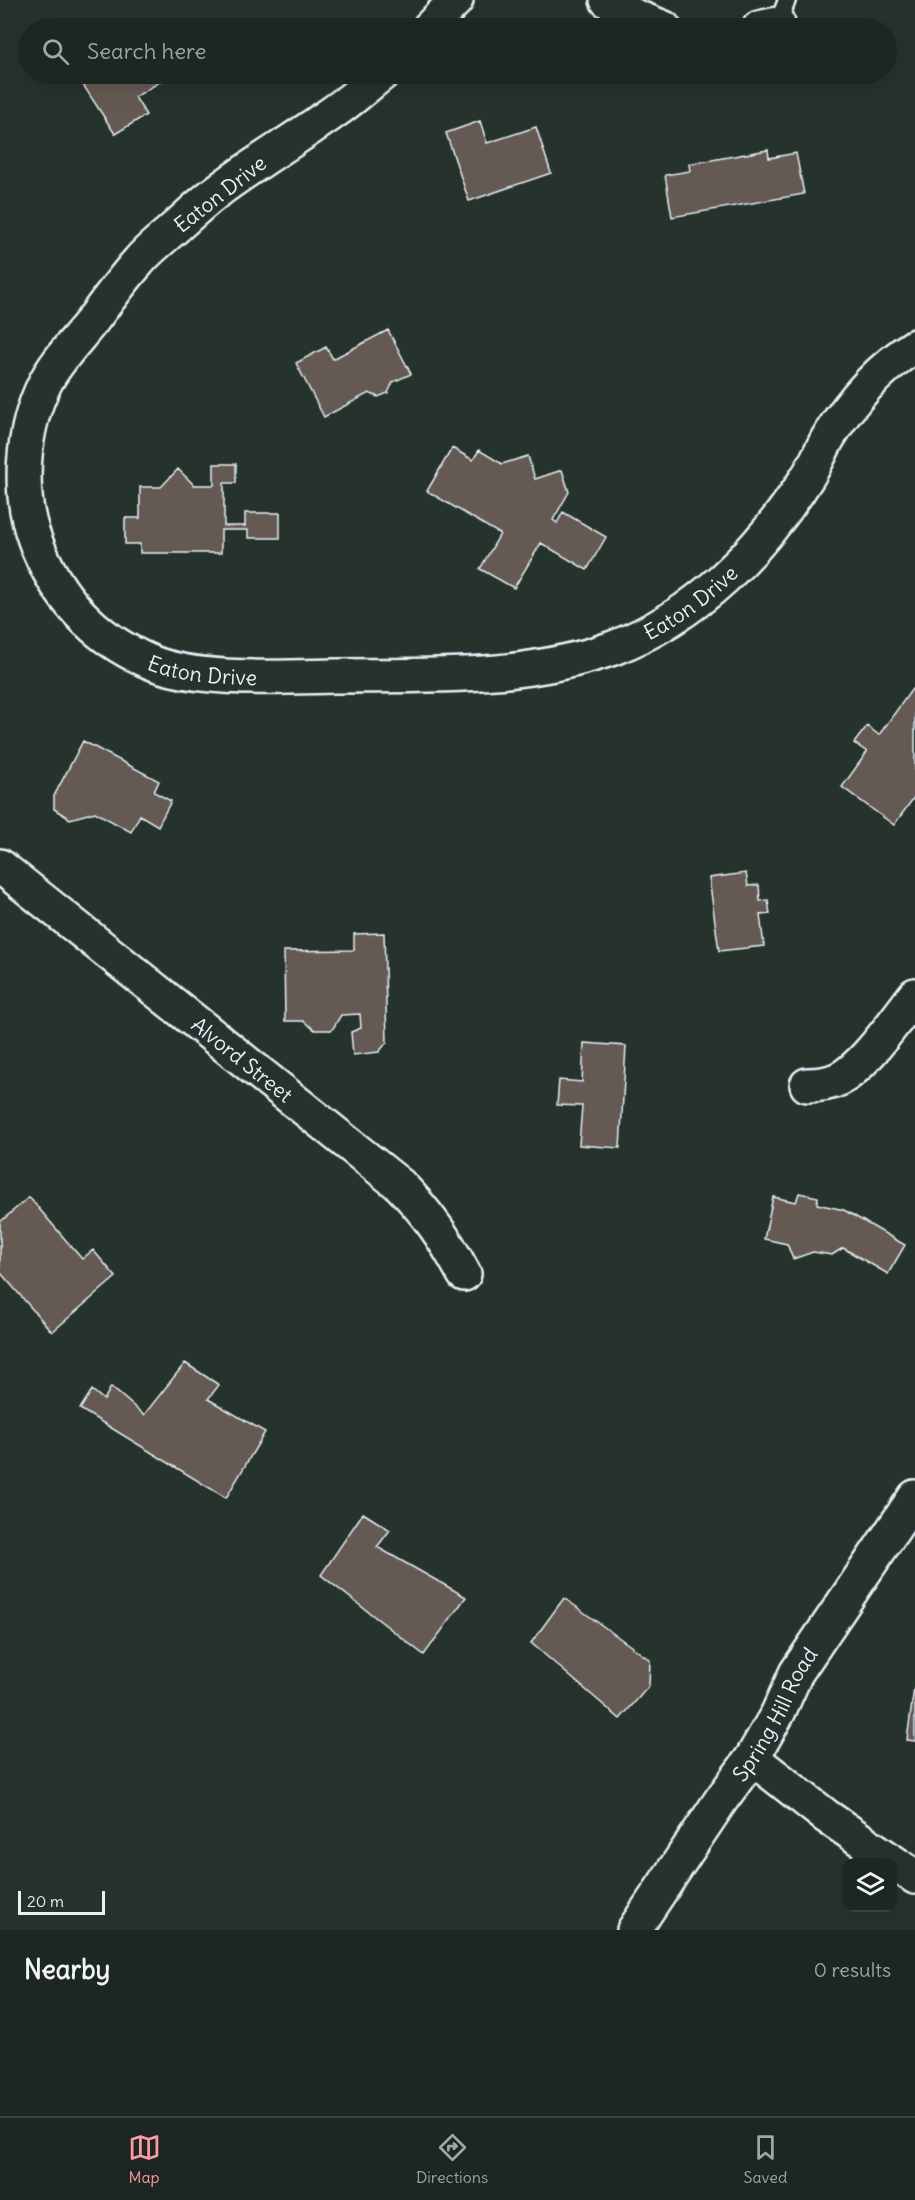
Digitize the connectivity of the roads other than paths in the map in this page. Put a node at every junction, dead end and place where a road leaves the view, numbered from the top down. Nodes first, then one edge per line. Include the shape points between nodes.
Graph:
1 (456, 0) edge
2 (607, 0) edge
3 (439, 18) edge
4 (639, 18) edge
5 (370, 84) edge
6 (915, 346) edge
7 (0, 866) edge
8 (915, 995) edge
9 (807, 1085) dead end
10 (464, 1274) dead end
11 (915, 1497) edge
12 (752, 1758) junction
13 (915, 1877) edge
14 (634, 1930) edge

1 - 3 street
2 - 4 street
5 - 6 street, Eaton Drive via 213,194 140,259 45,383 32,418 24,483 30,526 45,568 68,602 95,629 148,661 171,669 218,675 471,674 561,663 615,647 662,624 717,587 787,508 850,404
7 - 10 street, Alvord Street via 400,1185 426,1211
8 - 9 street via 856,1067 838,1080
11 - 12 street, Spring Hill Road via 796,1673
12 - 13 street via 826,1816
12 - 14 street, Spring Hill Road

